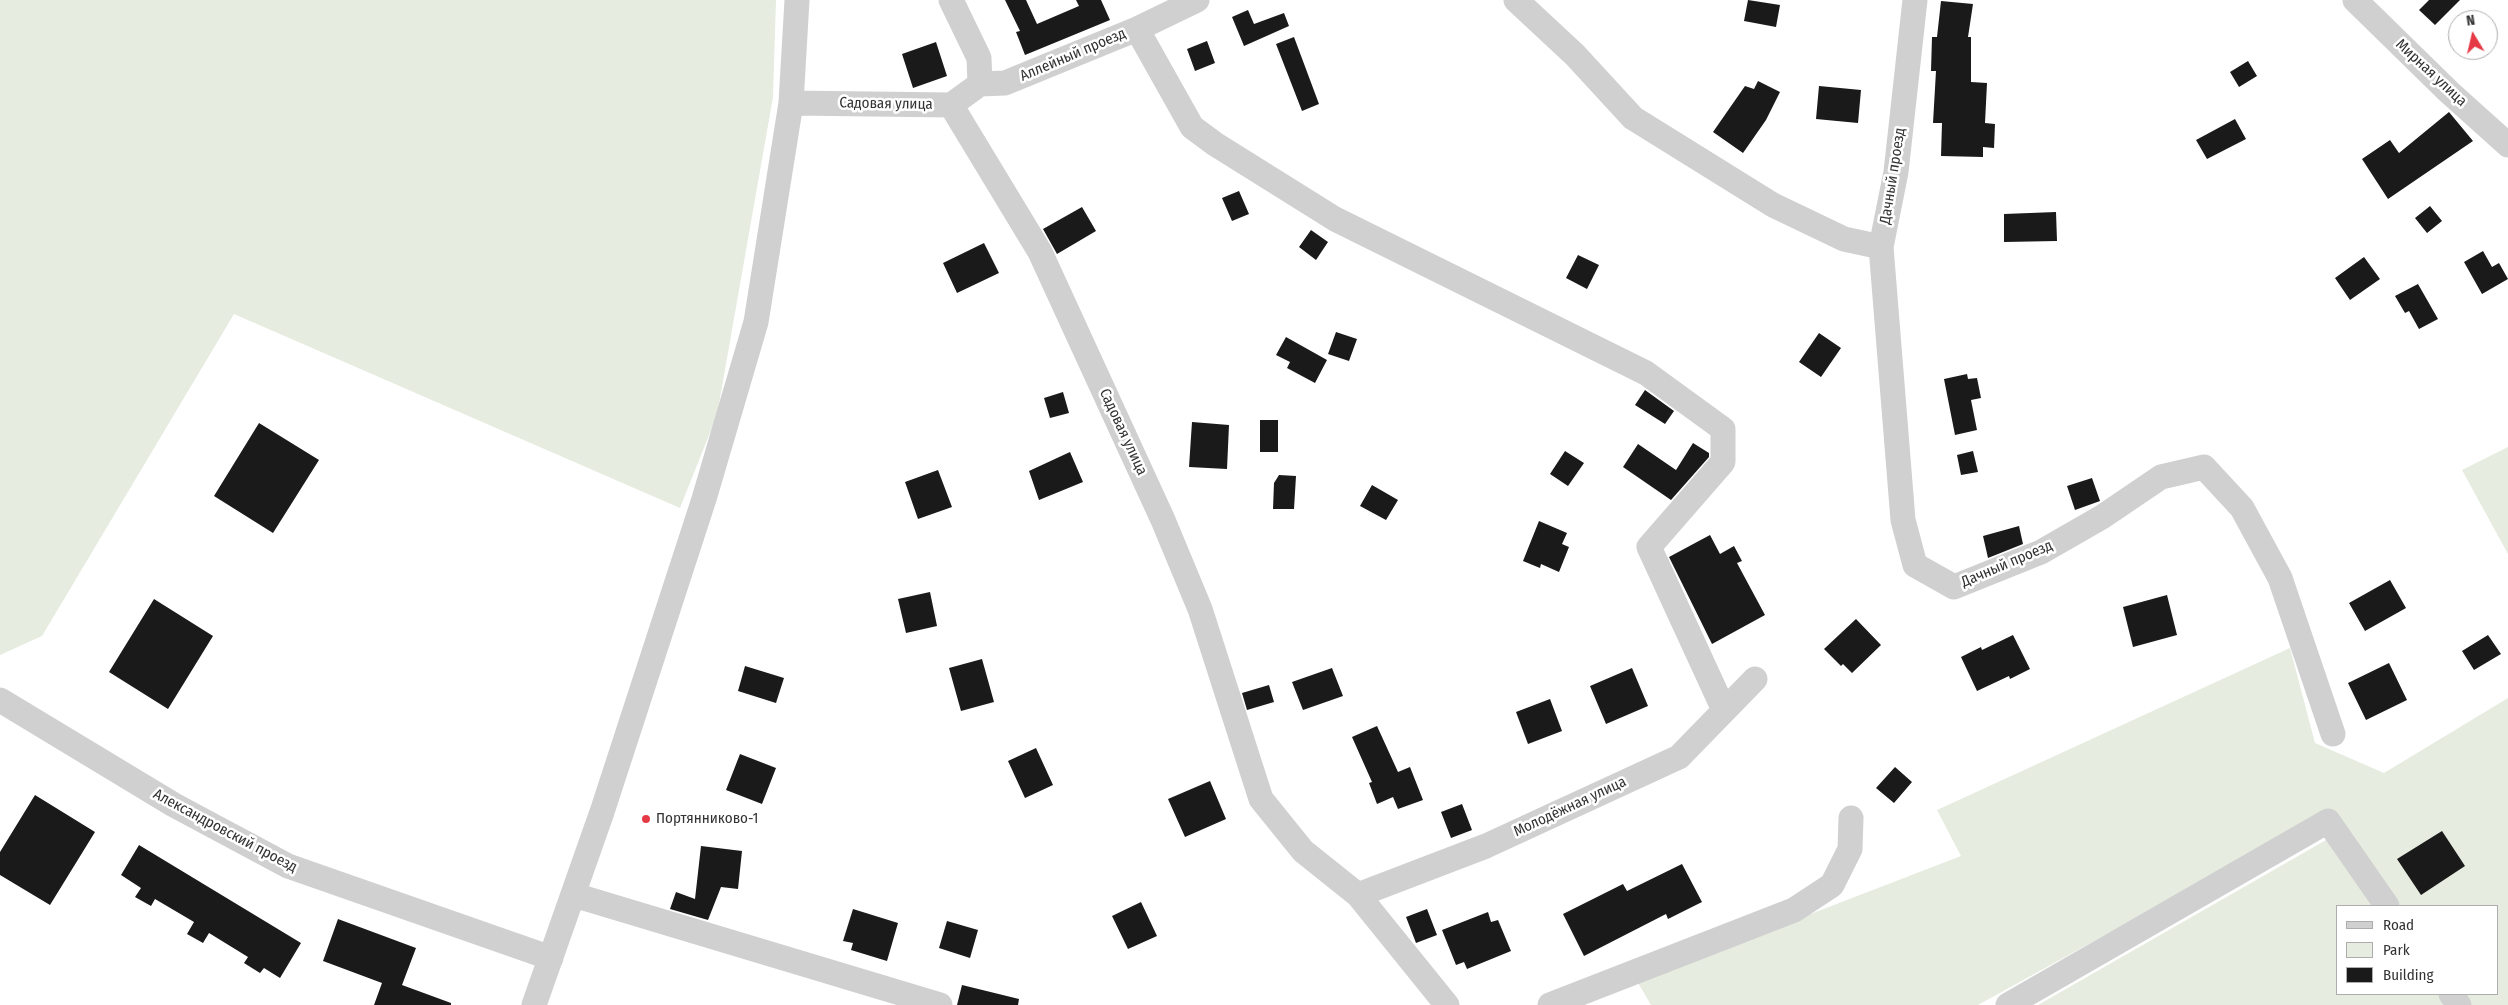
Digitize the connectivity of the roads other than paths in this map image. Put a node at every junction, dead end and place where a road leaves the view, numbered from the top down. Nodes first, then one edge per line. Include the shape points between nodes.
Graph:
1 (797, 0) edge
2 (951, 0) edge
3 (1197, 0) edge
4 (1516, 0) edge
5 (1915, 0) edge
6 (2355, 0) edge
7 (1137, 29) junction
8 (980, 84) junction
9 (792, 103) junction
10 (951, 105) junction
11 (2508, 145) edge
12 (1881, 247) junction
13 (1754, 679) dead end
14 (0, 700) edge
15 (1724, 710) junction
16 (2333, 734) dead end
17 (1851, 818) dead end
18 (574, 895) junction
19 (1358, 895) junction
20 (2386, 905) edge
21 (551, 958) junction
22 (534, 1005) edge
23 (940, 1005) edge
24 (1447, 1005) edge
25 (1550, 1005) edge
26 (2008, 1005) edge

1 - 9 street
2 - 8 street via 979,58
3 - 7 street, Аллейный проезд
4 - 12 street via 1575,55 1632,118 1773,206 1844,239
5 - 12 street, Дачный проезд via 1896,172
6 - 11 street, Мирная улица
7 - 8 street, Аллейный проезд via 1005,83
7 - 15 street via 1192,127 1214,144 1335,219 1646,373 1724,429 1723,462 1649,547
8 - 10 street
9 - 10 street, Садовая улица
9 - 18 street via 756,322 701,509
10 - 19 street, Садовая улица via 1040,252 1163,520 1200,609 1261,799 1303,851
12 - 16 street, Дачный проезд via 1903,520 1914,565 1954,587 2041,552 2161,478 2204,468 2242,508 2280,578
13 - 15 street, Молодёжная улица
14 - 21 street, Александровский проезд via 174,805 288,866
15 - 19 street, Молодёжная улица via 1679,757 1486,846
17 - 25 street via 1850,848 1832,885 1794,910
18 - 21 street
18 - 23 street
19 - 24 street, Садовая улица
20 - 26 street via 2328,821
21 - 22 street

